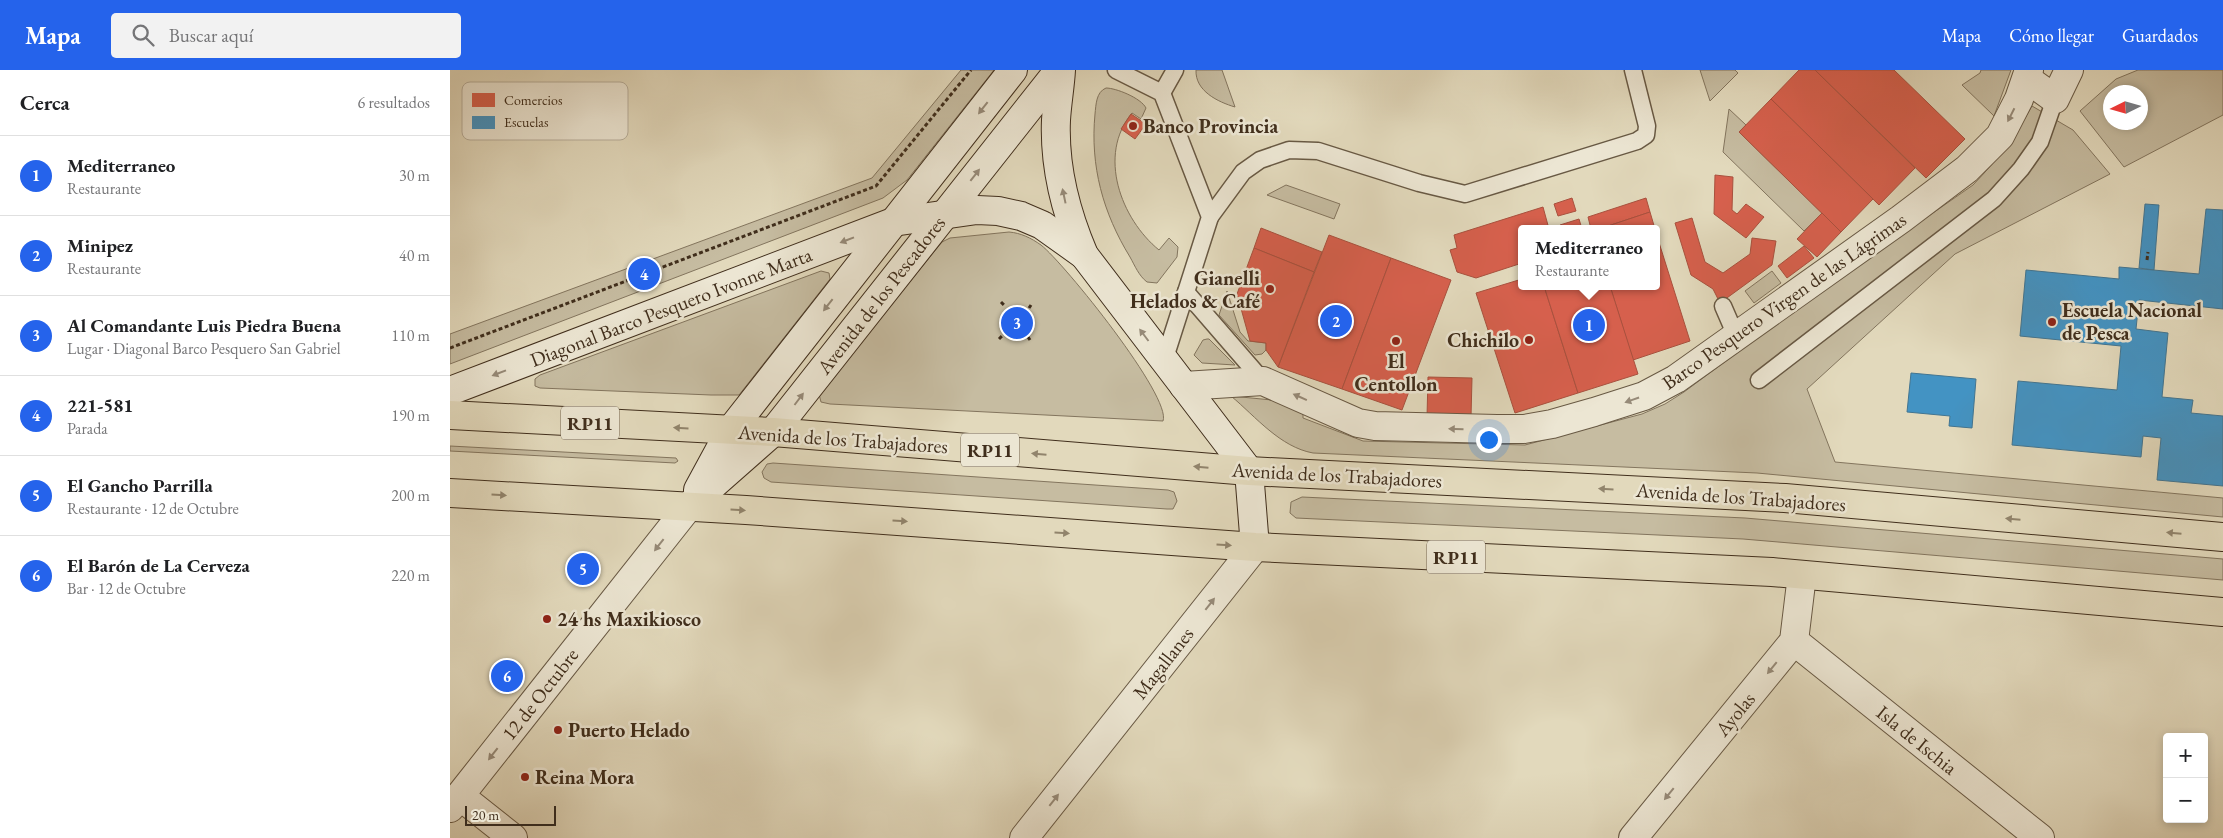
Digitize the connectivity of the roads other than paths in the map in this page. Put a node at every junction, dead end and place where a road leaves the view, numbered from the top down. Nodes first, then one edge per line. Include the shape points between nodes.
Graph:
1 (1013, 70) edge
2 (1060, 70) edge
3 (1116, 70) edge
4 (1175, 70) edge
5 (1632, 70) edge
6 (2069, 70) edge
7 (2028, 75) edge
8 (1162, 93) junction
9 (2055, 99) junction
10 (944, 214) junction
11 (1210, 217) junction
12 (893, 222) junction
13 (1084, 255) junction
14 (1186, 292) junction
15 (1723, 306) dead end
16 (1736, 336) junction
17 (1164, 361) junction
18 (1759, 380) dead end
19 (1264, 381) junction
20 (1184, 386) junction
21 (450, 391) edge
22 (450, 415) edge
23 (730, 431) junction
24 (773, 432) junction
25 (1249, 471) junction
26 (450, 492) edge
27 (689, 506) junction
28 (2223, 537) edge
29 (1255, 547) junction
30 (1802, 575) junction
31 (2223, 612) edge
32 (1794, 641) junction
33 (455, 802) edge
34 (513, 838) edge
35 (1024, 838) edge
36 (1633, 838) edge
37 (2040, 838) edge

1 -> 12 street, Avenida de los Pescadores
10 -> 2 street, Avenida de los Pescadores
13 -> 2 street via 1071,225 1059,165 1056,121
3 - 8 lane
4 - 8 lane
5 - 11 lane via 1647,126 1646,135 1638,141 1465,194 1318,152 1289,150 1260,160 1243,172
6 - 9 street
7 - 9 street
7 -> 16 street, Barco Pesquero Virgen de las Lágrimas via 2000,136 1967,169
8 - 11 lane
9 - 18 lane via 2040,142 1994,199
10 - 12 street, Diagonal Barco Pesquero Ivonne Marta
10 - 13 street, Diagonal Barco Pesquero Ivonne Marta via 977,210 1022,216 1042,225
24 -> 10 street, Avenida de los Pescadores
11 - 14 lane
12 -> 21 street, Diagonal Barco Pesquero Ivonne Marta
12 -> 23 street, Avenida de los Pescadores
17 -> 13 street
14 - 17 lane
14 - 19 lane
15 - 16 lane
16 -> 19 street, Barco Pesquero Virgen de las Lágrimas via 1676,379 1644,396 1552,424 1524,429 1358,423
17 - 20 street
19 - 20 street, Barco Pesquero Virgen de las Lágrimas
20 - 25 street
23 -> 22 main road, Avenida de los Trabajadores / RP11
23 - 24 main road, Avenida de los Trabajadores / RP11
23 - 27 street, 12 de Octubre
25 -> 24 main road, Avenida de los Trabajadores / RP11
24 - 27 street, Avenida de los Pescadores
28 -> 25 main road, Avenida de los Trabajadores / RP11 via 1784,498
25 - 29 street
26 -> 27 main road, RP11
27 -> 29 main road, RP11
27 -> 33 street, 12 de Octubre
29 - 30 main road, RP11
35 -> 29 street, Magallanes
30 - 31 main road, RP11
30 - 32 street
32 -> 36 street, Ayolas
32 - 37 street, Isla de Ischia
33 - 34 street

